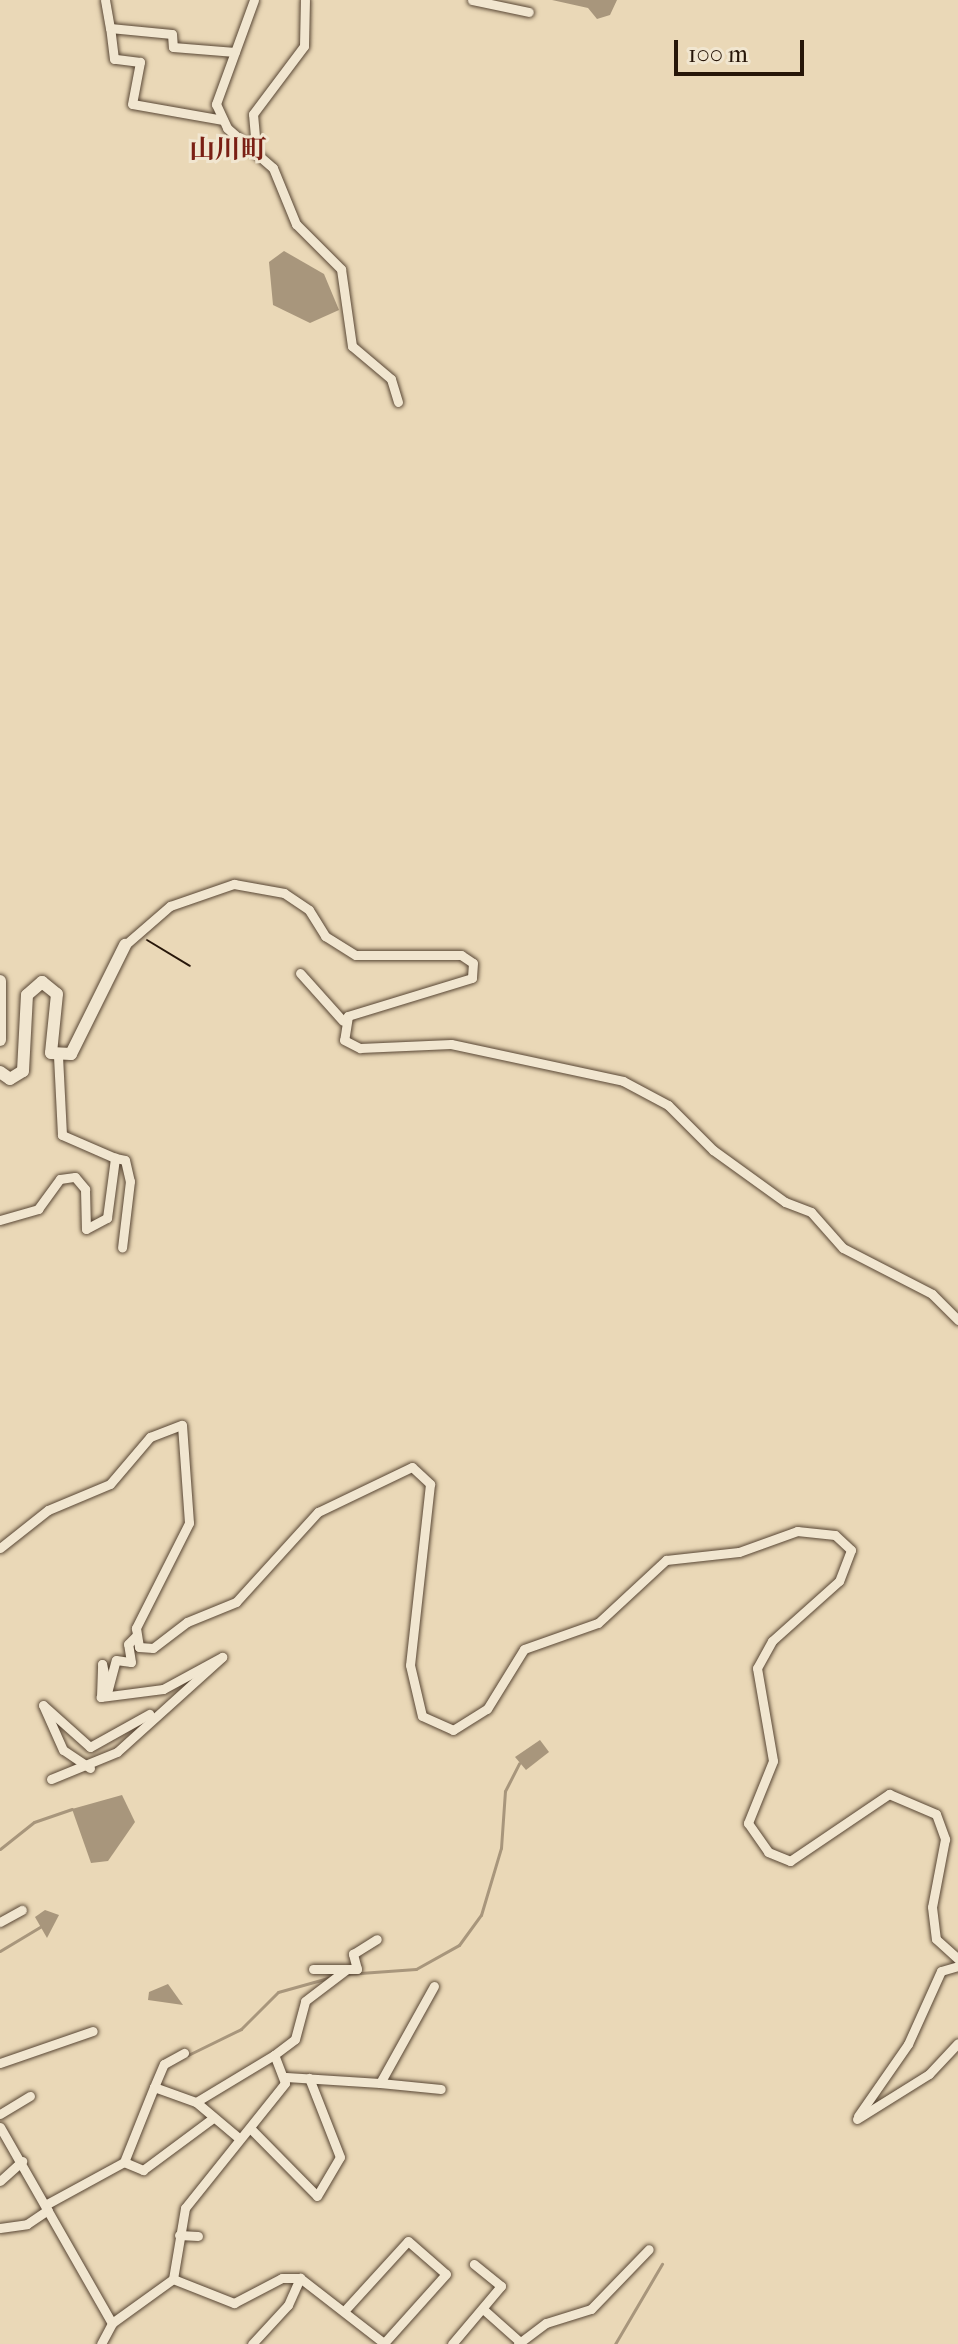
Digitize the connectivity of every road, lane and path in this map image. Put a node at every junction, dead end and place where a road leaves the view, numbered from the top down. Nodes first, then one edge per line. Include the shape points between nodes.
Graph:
1 (105, 0) edge
2 (254, 0) edge
3 (305, 0) edge
4 (472, 0) edge
5 (529, 12) dead end
6 (110, 28) junction
7 (235, 52) junction
8 (223, 120) junction
9 (257, 150) junction
10 (398, 402) dead end
11 (125, 945) joint
12 (300, 973) dead end
13 (0, 981) edge
14 (343, 1021) junction
15 (0, 1040) edge
16 (58, 1057) junction
17 (0, 1072) edge
18 (115, 1158) junction
19 (0, 1220) edge
20 (122, 1248) dead end
21 (958, 1320) edge
22 (0, 1548) edge
23 (136, 1636) junction
24 (142, 1648) junction
25 (131, 1662) junction
26 (160, 1711) junction
27 (90, 1768) junction
28 (51, 1779) dead end
29 (22, 1910) dead end
30 (0, 1922) edge
31 (377, 1939) dead end
32 (958, 1959) edge
33 (958, 1966) edge
34 (313, 1969) dead end
35 (344, 1972) junction
36 (434, 1986) dead end
37 (93, 2031) dead end
38 (958, 2043) edge
39 (184, 2053) dead end
40 (274, 2055) junction
41 (0, 2063) edge
42 (286, 2077) junction
43 (309, 2078) junction
44 (380, 2083) junction
45 (154, 2087) junction
46 (441, 2089) dead end
47 (30, 2096) dead end
48 (196, 2102) junction
49 (0, 2114) edge
50 (213, 2118) junction
51 (0, 2127) edge
52 (250, 2128) junction
53 (240, 2139) junction
54 (22, 2161) junction
55 (124, 2162) junction
56 (0, 2181) edge
57 (47, 2207) junction
58 (0, 2228) edge
59 (179, 2235) junction
60 (198, 2236) dead end
61 (649, 2249) dead end
62 (474, 2264) dead end
63 (300, 2278) junction
64 (173, 2279) junction
65 (483, 2309) junction
66 (345, 2310) junction
67 (112, 2323) junction
68 (379, 2342) edge
69 (519, 2343) edge
70 (101, 2344) edge
71 (252, 2344) edge
72 (452, 2344) edge

1 - 6 street
2 - 7 street
3 - 9 street via 304,46 253,114
4 - 5 street
6 - 7 street via 172,34 173,47
6 - 8 street via 114,59 140,62 132,104
7 - 8 street via 216,104
8 - 9 street
9 - 10 street via 273,168 296,224 341,269 352,346 391,379
11 - 14 street via 139,927 200,891 256,884 309,910 325,936 356,955 445,953 473,963 472,978
11 - 16 street via 71,1054
12 - 14 street
13 - 15 street
14 - 21 street via 352,1047 451,1044 623,1081 668,1105 713,1150 785,1202 811,1212 843,1248 932,1294
16 - 17 street via 47,1035 57,994 42,982 27,995 23,1071 10,1079
16 - 18 street via 62,1135
18 - 19 street via 107,1218 94,1229 86,1229 85,1189 75,1177 60,1179 28,1215
18 - 20 street via 125,1160 130,1181
22 - 23 street via 40,1515 110,1484 150,1437 182,1425 189,1523
23 - 24 street
23 - 25 street via 128,1644
24 - 25 street
24 - 32 street via 236,1602 318,1512 412,1467 430,1484 410,1665 422,1716 442,1729 465,1727 487,1709 524,1649 598,1623 666,1560 739,1552 797,1531 835,1535 851,1550 839,1581 772,1641 757,1668 773,1761 748,1823 768,1852 790,1861 889,1794 936,1814 945,1839 932,1907 936,1939
25 - 26 street via 116,1660 108,1689 102,1664 101,1697 163,1689 222,1657 184,1699
26 - 27 street
26 - 27 street via 90,1747 43,1705 63,1750
27 - 28 street
29 - 30 street
31 - 35 street via 353,1954 357,1969
33 - 38 street via 941,1971 908,2044 857,2118 929,2074
34 - 35 street
35 - 40 street via 305,2001 295,2039
36 - 44 street
37 - 41 street
39 - 45 street via 164,2064
40 - 42 street
40 - 48 street
42 - 43 street
42 - 52 street
43 - 44 street
43 - 52 street via 340,2157 317,2196
44 - 46 street
45 - 48 street
45 - 55 street
47 - 49 street
48 - 50 street
50 - 53 street
50 - 55 street via 143,2170
51 - 54 street
52 - 53 street
53 - 59 street via 185,2208
54 - 56 street
54 - 57 street
55 - 57 street
57 - 58 street
57 - 67 street
59 - 60 street
59 - 64 street
61 - 69 street via 591,2309 546,2323
62 - 65 street via 501,2286
63 - 64 street via 282,2278 234,2303
63 - 66 street
63 - 71 street via 288,2305
64 - 67 street
65 - 69 street
65 - 72 street
66 - 68 street
66 - 68 street via 408,2241 446,2274
67 - 70 street

